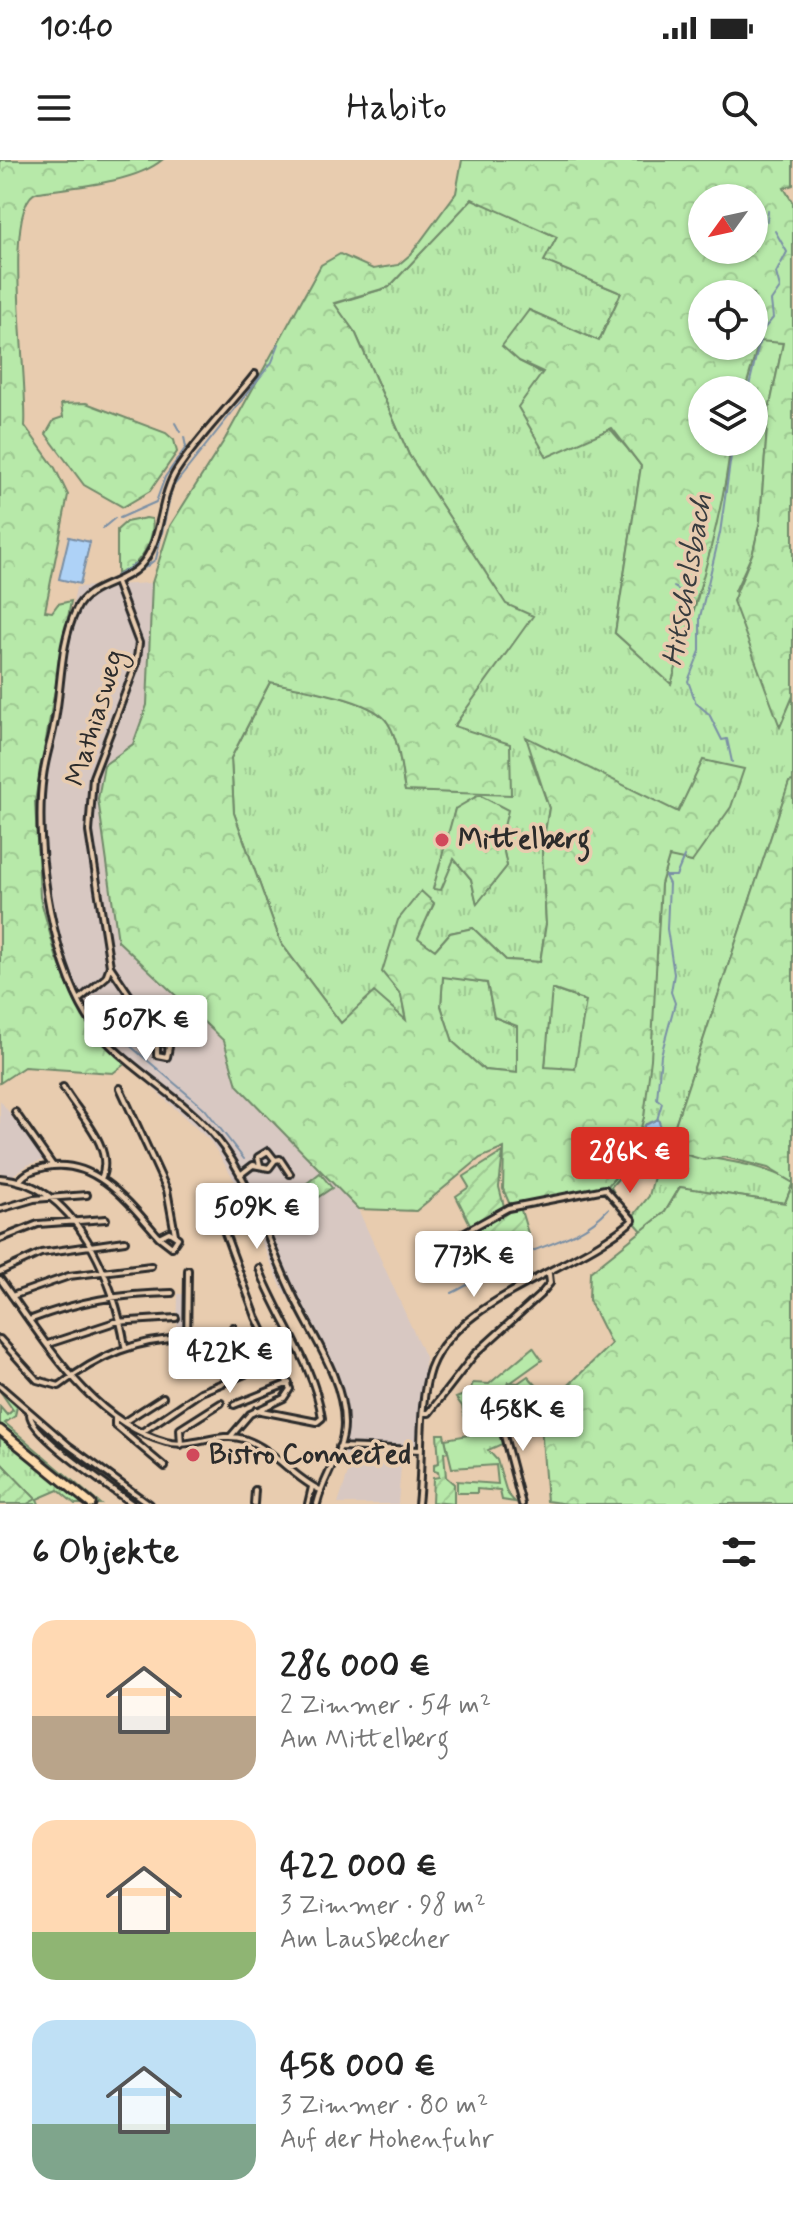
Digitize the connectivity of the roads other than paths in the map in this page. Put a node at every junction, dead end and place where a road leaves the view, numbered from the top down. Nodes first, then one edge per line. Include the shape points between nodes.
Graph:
1 (255, 374) dead end
2 (116, 582) junction
3 (110, 966) junction
4 (80, 999) junction
5 (157, 1036) junction
6 (63, 1087) dead end
7 (120, 1088) dead end
8 (15, 1112) dead end
9 (275, 1160) junction
10 (260, 1165) junction
11 (53, 1166) junction
12 (290, 1174) dead end
13 (240, 1175) junction
14 (0, 1178) edge
15 (101, 1179) junction
16 (19, 1181) junction
17 (87, 1195) dead end
18 (211, 1195) dead end
19 (49, 1199) junction
20 (0, 1209) edge
21 (106, 1219) dead end
22 (71, 1220) junction
23 (175, 1234) junction
24 (159, 1237) junction
25 (0, 1239) edge
26 (125, 1241) dead end
27 (89, 1244) junction
28 (427, 1253) dead end
29 (151, 1266) dead end
30 (259, 1268) dead end
31 (104, 1269) junction
32 (188, 1270) dead end
33 (0, 1272) edge
34 (549, 1274) junction
35 (0, 1279) edge
36 (172, 1293) dead end
37 (115, 1295) junction
38 (12, 1296) junction
39 (176, 1318) dead end
40 (29, 1320) junction
41 (121, 1321) junction
42 (233, 1327) dead end
43 (188, 1338) junction
44 (0, 1339) edge
45 (48, 1344) junction
46 (125, 1346) junction
47 (187, 1348) dead end
48 (73, 1374) junction
49 (289, 1383) junction
50 (0, 1386) edge
51 (163, 1397) dead end
52 (221, 1403) dead end
53 (234, 1405) dead end
54 (496, 1405) dead end
55 (256, 1410) junction
56 (423, 1413) junction
57 (30, 1414) junction
58 (115, 1417) junction
59 (125, 1422) junction
60 (0, 1430) edge
61 (139, 1430) junction
62 (231, 1436) junction
63 (181, 1445) junction
64 (339, 1447) junction
65 (422, 1450) junction
66 (165, 1467) dead end
67 (312, 1487) junction
68 (255, 1490) dead end
69 (320, 1490) junction
70 (91, 1504) edge
71 (132, 1504) edge
72 (149, 1504) edge
73 (254, 1504) edge
74 (308, 1504) edge
75 (317, 1504) edge
76 (418, 1504) edge
77 (522, 1504) edge

1 - 2 street via 177,470 141,566
2 - 3 street, Mathiasweg via 139,643 136,665 93,777 89,832
2 - 4 street via 83,598 74,613 43,776 46,887 58,944
3 - 4 street via 106,977
3 - 5 street
4 - 13 street via 101,1034 217,1138
5 - 5 street via 157,1055 167,1057 169,1047
6 - 15 street via 102,1148
7 - 23 street via 167,1190
8 - 11 street
9 - 10 street via 269,1168
9 - 10 street via 264,1151 258,1157
9 - 12 street via 280,1159
10 - 13 street
11 - 15 street
11 - 16 street via 30,1171
13 - 64 street via 330,1368 343,1409
14 - 16 street
15 - 24 street
16 - 19 street
17 - 19 street
18 - 49 street via 256,1317
19 - 20 street
19 - 22 street
21 - 22 street
22 - 25 street via 38,1224
22 - 27 street
23 - 24 street
23 - 24 street via 178,1241 172,1247
26 - 27 street
27 - 31 street
27 - 33 street via 41,1253
28 - 34 street via 508,1208 605,1189 633,1220 601,1246
29 - 31 street
30 - 55 street via 312,1376 322,1418 317,1422
31 - 37 street
31 - 38 street
32 - 43 street
34 - 56 street via 550,1283 541,1294 474,1355 429,1413
34 - 56 street via 468,1318 449,1335 432,1361
35 - 38 street
36 - 37 street
37 - 40 street
37 - 41 street
38 - 40 street
39 - 41 street
40 - 45 street
41 - 45 street
41 - 46 street
42 - 61 street via 245,1374 201,1392
43 - 46 street
43 - 47 street
44 - 48 street via 37,1380 59,1386
45 - 48 street
46 - 48 street
48 - 58 street
49 - 53 street
49 - 55 street via 288,1394
50 - 57 street
51 - 59 street
52 - 63 street via 180,1429
54 - 77 street
55 - 62 street
56 - 65 street
57 - 71 street via 56,1446
57 - 72 street
58 - 59 street
58 - 66 street via 115,1425
59 - 61 street
60 - 70 main road
61 - 63 street
62 - 63 street
62 - 67 street via 282,1461
64 - 65 street
64 - 69 street
65 - 76 street
67 - 69 street
67 - 74 street
68 - 73 street
69 - 75 street

